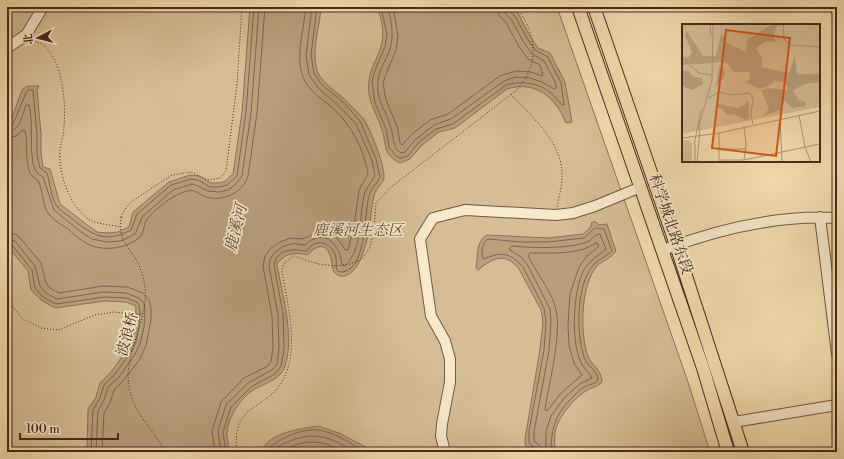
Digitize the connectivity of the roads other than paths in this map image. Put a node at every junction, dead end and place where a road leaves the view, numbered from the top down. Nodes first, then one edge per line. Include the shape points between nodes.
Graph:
1 (43, 7) edge
2 (578, 7) edge
3 (594, 7) edge
4 (835, 7) edge
5 (837, 12) edge
6 (7, 48) edge
7 (641, 186) junction
8 (820, 217) junction
9 (837, 218) edge
10 (676, 245) junction
11 (663, 250) junction
12 (837, 354) edge
13 (837, 405) edge
14 (734, 422) junction
15 (445, 452) edge
16 (728, 452) edge
17 (743, 452) edge

1 - 6 street via 26,35
2 - 7 main road, 科学城北路东段
3 - 10 main road, 科学城北路东段
4 - 5 street
7 - 11 main road, 科学城北路东段
7 - 15 street via 574,213 556,215 465,210 433,218 420,239 431,316 445,341 450,359 450,382 442,430
8 - 9 street
8 - 10 street via 745,225
8 - 12 street
10 - 11 street
10 - 14 main road, 科学城北路东段
11 - 16 main road, 科学城北路东段
13 - 14 street
14 - 17 main road, 科学城北路东段

